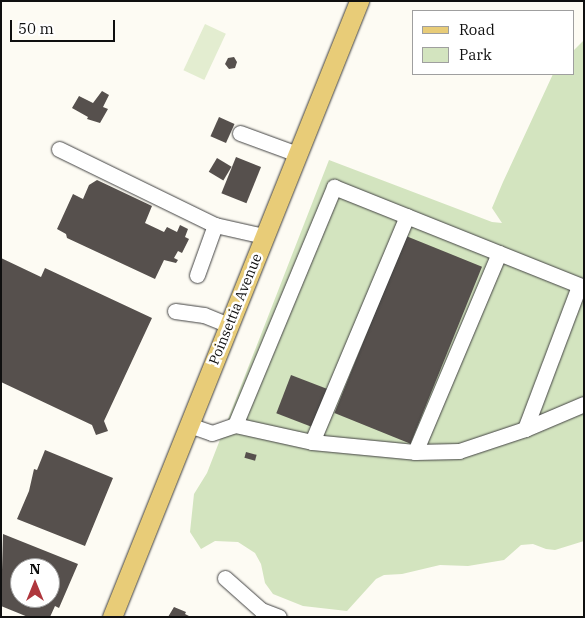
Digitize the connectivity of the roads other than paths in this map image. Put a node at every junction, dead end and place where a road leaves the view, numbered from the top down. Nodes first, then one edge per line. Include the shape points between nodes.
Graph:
1 (359, 1) edge
2 (240, 133) dead end
3 (59, 148) dead end
4 (297, 154) junction
5 (407, 216) junction
6 (215, 225) junction
7 (264, 236) junction
8 (499, 253) junction
9 (197, 275) dead end
10 (582, 286) edge
11 (175, 311) dead end
12 (228, 325) junction
13 (584, 404) edge
14 (189, 425) junction
15 (235, 425) junction
16 (525, 430) junction
17 (312, 442) junction
18 (415, 452) junction
19 (225, 578) dead end
20 (112, 617) edge
21 (279, 617) edge

1 - 4 main road, Poinsettia Avenue
2 - 4 street
3 - 6 street
4 - 7 main road, Poinsettia Avenue
5 - 8 street
5 - 15 street via 334,187
5 - 17 street
6 - 7 street
6 - 9 street
7 - 12 main road, Poinsettia Avenue
8 - 10 street
8 - 18 street
10 - 16 street
11 - 12 street via 204,315
12 - 14 main road, Poinsettia Avenue
13 - 16 street
14 - 15 street via 212,433
14 - 20 main road, Poinsettia Avenue
15 - 17 street
16 - 18 street via 459,451
17 - 18 street
19 - 21 street via 260,610

